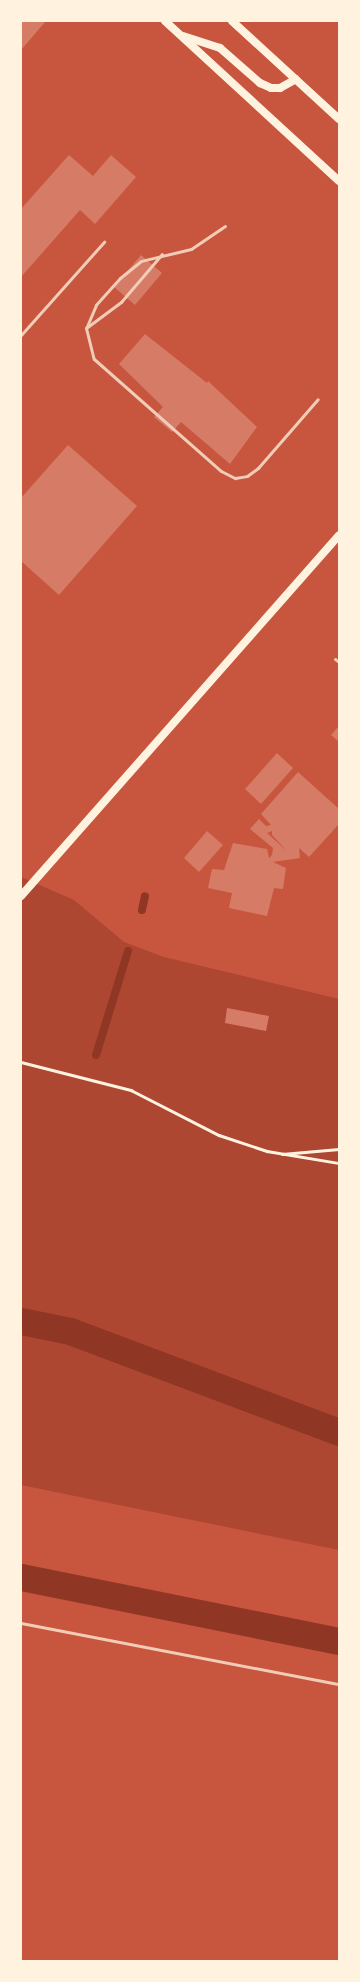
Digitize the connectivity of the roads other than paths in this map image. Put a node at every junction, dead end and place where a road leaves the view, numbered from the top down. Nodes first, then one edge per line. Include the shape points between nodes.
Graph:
1 (165, 21) edge
2 (232, 21) edge
3 (180, 35) junction
4 (296, 79) junction
5 (339, 118) edge
6 (339, 181) edge
7 (225, 226) dead end
8 (104, 242) dead end
9 (163, 253) junction
10 (86, 328) junction
11 (21, 336) edge
12 (318, 399) dead end
13 (339, 535) edge
14 (335, 658) dead end
15 (339, 662) edge
16 (21, 896) edge
17 (21, 1623) edge
18 (339, 1684) edge

1 - 3 main road
2 - 4 main road
3 - 4 main road via 220,48 260,84 280,88
3 - 6 main road
4 - 5 main road
7 - 9 lane via 191,249
8 - 11 lane
9 - 10 lane via 121,302
9 - 10 lane via 141,261 120,278 96,305
10 - 12 lane via 94,359 221,471 235,478 247,476 258,468
13 - 16 main road
14 - 15 lane
17 - 18 lane

